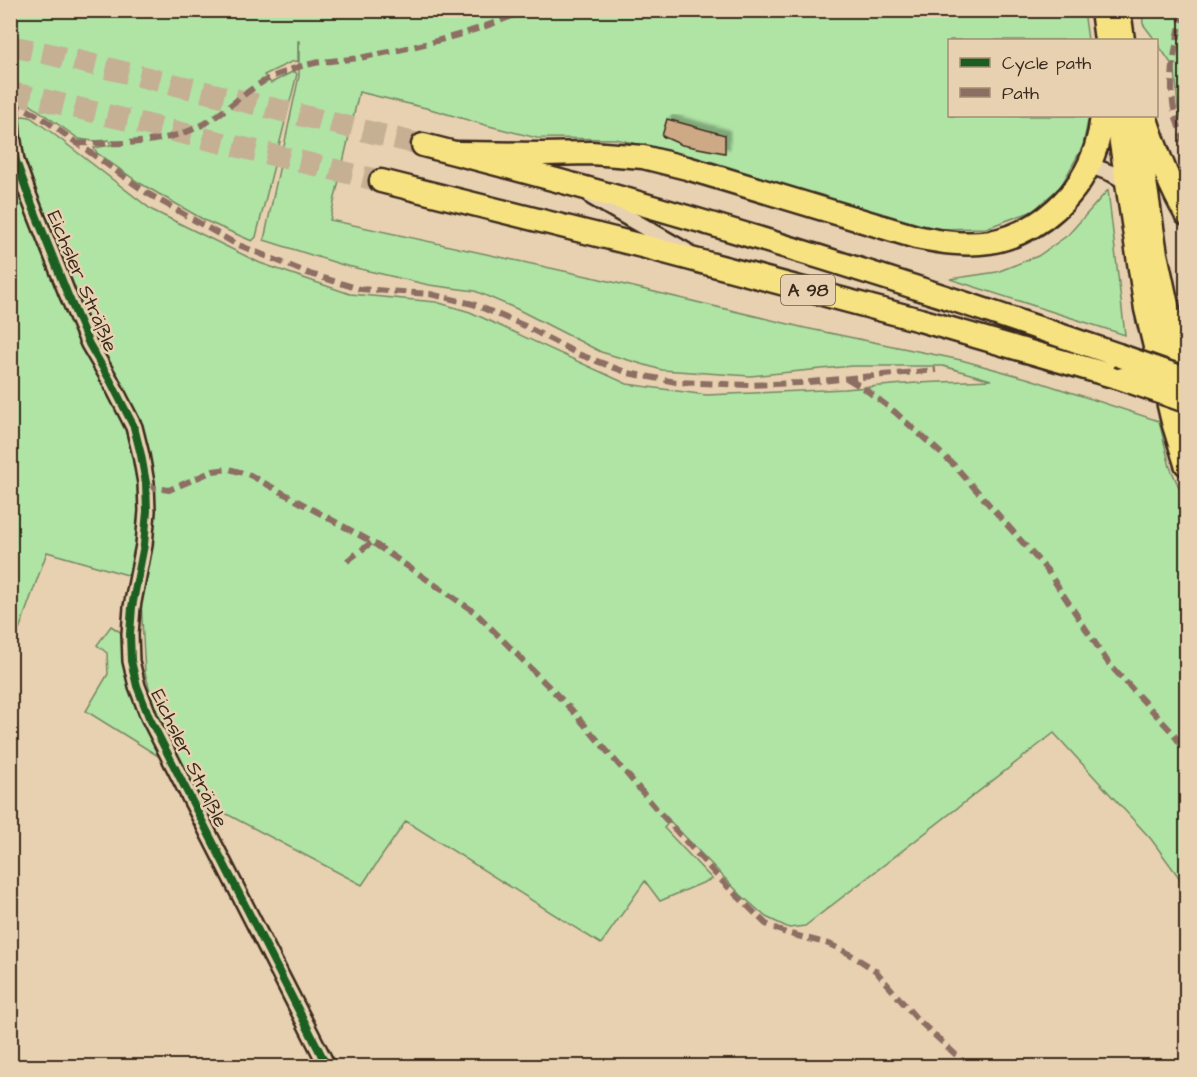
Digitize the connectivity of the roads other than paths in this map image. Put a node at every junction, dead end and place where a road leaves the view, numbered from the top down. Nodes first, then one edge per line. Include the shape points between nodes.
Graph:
1 (1102, 10) edge
2 (1119, 10) edge
3 (1119, 39) edge
4 (10, 105) edge
5 (1102, 117) edge
6 (1117, 117) edge
7 (1135, 117) edge
8 (1145, 117) edge
9 (423, 145) tunnel mouth
10 (456, 153) junction
11 (1089, 165) junction
12 (556, 180) junction
13 (381, 181) tunnel mouth
14 (1127, 182) junction
15 (1186, 214) edge
16 (727, 269) junction
17 (1186, 379) edge
18 (1186, 393) edge
19 (1186, 400) edge
20 (1186, 464) edge
21 (327, 1066) edge

1 - 3 highway
2 - 3 highway
4 - 21 street, Eichsler Sträßle via 16,161 29,197 89,344 134,427 141,455 147,511 130,634 137,686 149,717
5 - 11 highway
6 - 14 highway
7 - 18 highway via 1156,254
8 - 15 highway via 1167,177
9 - 10 highway, A 98
10 - 11 highway via 643,157 916,237 964,244 990,242 1032,227 1069,196
10 - 12 highway, A 98
11 - 14 street
12 - 16 street
12 - 17 highway, A 98, bridge via 859,269
13 - 16 highway, A 98
14 - 20 highway via 1152,339
16 - 19 highway, A 98, bridge via 920,320

